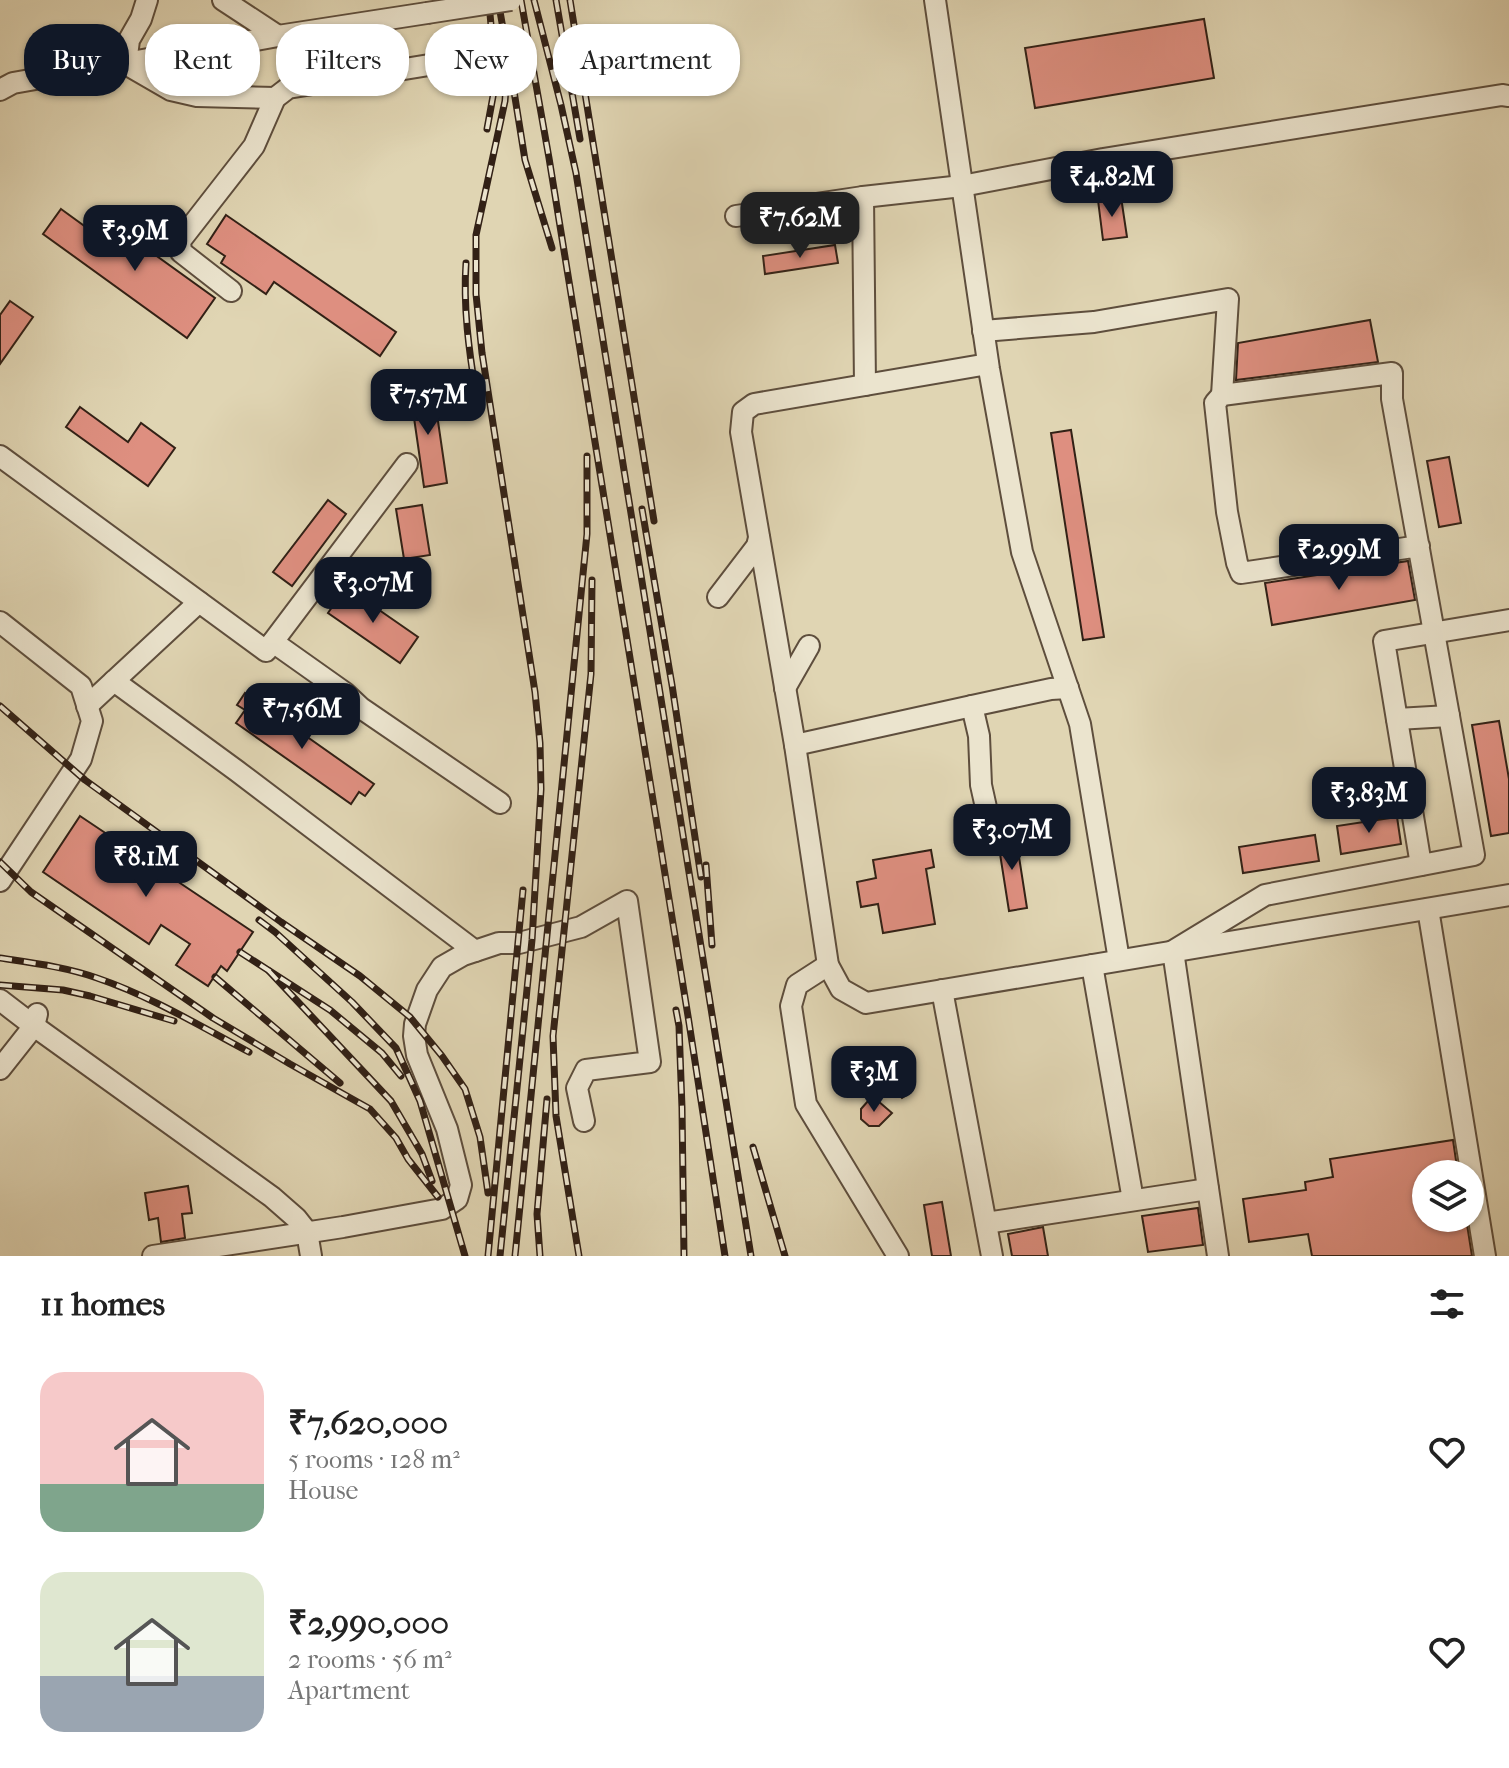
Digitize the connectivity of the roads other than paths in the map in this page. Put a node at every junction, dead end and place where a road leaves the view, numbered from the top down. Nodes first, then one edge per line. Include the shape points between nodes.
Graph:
1 (147, 0) edge
2 (223, 0) edge
3 (511, 0) edge
4 (938, 1) edge
5 (356, 24) edge
6 (276, 35) edge
7 (276, 36) edge
8 (129, 40) edge
9 (129, 63) edge
10 (129, 66) edge
11 (425, 66) edge
12 (24, 81) edge
13 (0, 90) edge
14 (1509, 96) edge
15 (275, 98) junction
16 (962, 186) junction
17 (863, 197) junction
18 (736, 216) dead end
19 (231, 291) dead end
20 (983, 331) junction
21 (988, 364) junction
22 (865, 385) junction
23 (1222, 395) junction
24 (0, 456) edge
25 (407, 464) dead end
26 (759, 538) junction
27 (1419, 546) junction
28 (718, 597) dead end
29 (199, 602) junction
30 (1509, 620) edge
31 (0, 622) edge
32 (1434, 633) junction
33 (273, 642) junction
34 (809, 646) dead end
35 (114, 681) junction
36 (785, 688) junction
37 (1068, 688) junction
38 (87, 706) junction
39 (972, 706) junction
40 (1449, 716) junction
41 (1397, 719) junction
42 (795, 745) junction
43 (500, 803) dead end
44 (991, 830) dead end
45 (1421, 865) junction
46 (0, 881) edge
47 (1509, 895) edge
48 (1428, 909) junction
49 (475, 951) junction
50 (1173, 951) junction
51 (1119, 960) junction
52 (828, 965) junction
53 (1092, 965) junction
54 (942, 990) junction
55 (0, 1000) edge
56 (36, 1020) junction
57 (0, 1069) edge
58 (584, 1121) dead end
59 (1208, 1189) junction
60 (1133, 1200) junction
61 (986, 1223) junction
62 (307, 1232) junction
63 (159, 1255) edge
64 (311, 1256) edge
65 (898, 1256) edge
66 (992, 1256) edge
67 (1218, 1256) edge
68 (1485, 1256) edge

1 - 8 street
2 - 6 street
3 - 5 street, bridge
4 - 16 street
7 - 9 street
10 - 15 street via 171,90 197,96
11 - 15 street via 288,88
12 - 13 street
14 - 16 street
15 - 19 street via 254,146 180,241 181,252
16 - 17 street
16 - 20 street
17 - 18 street
17 - 22 street
20 - 21 street
20 - 23 street via 1094,322 1228,299
21 - 22 street
21 - 37 street via 1022,552
22 - 26 street via 754,404 743,412 741,432
23 - 27 street via 1392,373 1392,399
23 - 27 street via 1215,403 1227,512 1241,573
24 - 29 street
25 - 33 street
26 - 28 street
26 - 36 street
27 - 32 street
29 - 33 street via 266,651
29 - 35 street
30 - 32 street
31 - 38 street via 81,686
32 - 40 street
32 - 41 street via 1384,641
33 - 43 street
34 - 36 street
35 - 38 street
35 - 49 street
36 - 42 street
37 - 39 street
37 - 51 street via 1080,724
38 - 46 street via 92,721 81,759
39 - 42 street
39 - 44 street
40 - 41 street
40 - 45 street via 1474,855
41 - 45 street
42 - 52 street
45 - 50 street via 1265,895
47 - 48 street
48 - 50 street
48 - 68 street
49 - 58 street via 581,927 627,901 650,1062 586,1070 577,1088
49 - 62 street via 442,967 427,990 414,1036 447,1129 461,1185 457,1199 442,1209
50 - 51 street
50 - 59 street
51 - 53 street
52 - 54 street via 841,989 866,1003
52 - 65 street via 797,985 791,1006 806,1104
53 - 54 street
53 - 60 street
54 - 61 street
55 - 56 street
56 - 57 street
56 - 62 street via 272,1197
59 - 60 street
59 - 67 street
60 - 61 street
61 - 66 street
62 - 63 street
62 - 64 street

